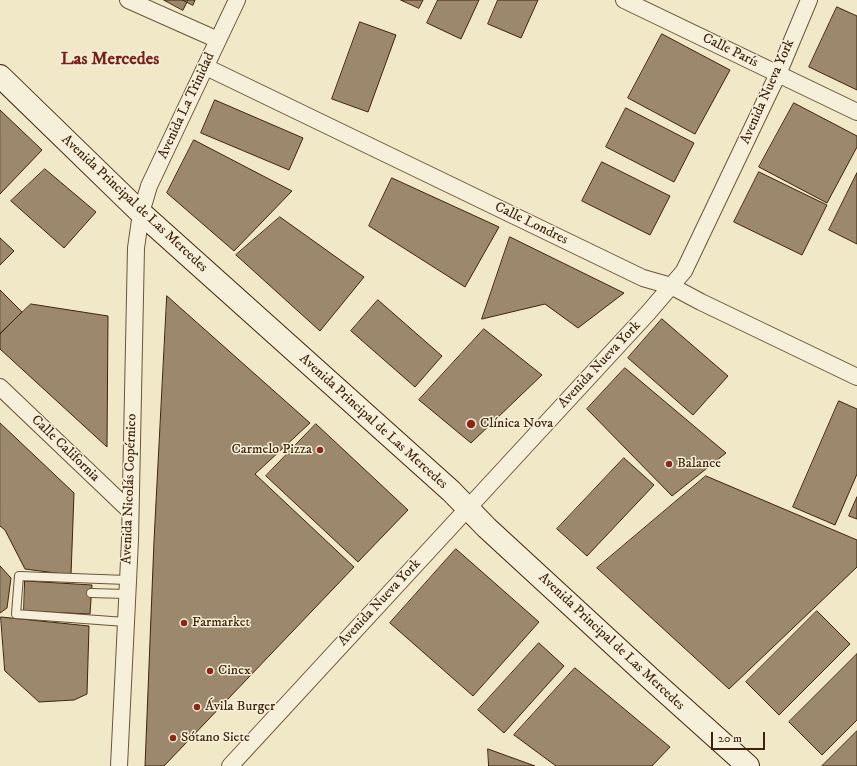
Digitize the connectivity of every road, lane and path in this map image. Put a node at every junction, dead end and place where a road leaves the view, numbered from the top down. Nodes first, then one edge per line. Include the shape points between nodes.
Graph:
1 (128, 0) edge
2 (237, 0) edge
3 (624, 0) edge
4 (810, 0) edge
5 (218, 40) junction
6 (206, 67) junction
7 (778, 74) junction
8 (0, 76) edge
9 (857, 112) edge
10 (141, 213) junction
11 (671, 286) junction
12 (857, 377) edge
13 (0, 387) edge
14 (468, 508) junction
15 (130, 512) junction
16 (127, 587) junction
17 (91, 593) dead end
18 (125, 622) junction
19 (119, 766) edge
20 (230, 766) edge
21 (748, 766) edge

1 - 5 street
2 - 5 street, Avenida La Trinidad
3 - 7 street, Calle París
4 - 7 street, Avenida Nueva York
5 - 6 street, Avenida La Trinidad
6 - 10 street, Avenida La Trinidad via 149,186
6 - 11 street, Calle Londres via 643,278
7 - 9 street, Calle París
7 - 11 street, Avenida Nueva York via 684,271
8 - 10 street, Avenida Principal de Las Mercedes
10 - 14 street, Avenida Principal de Las Mercedes
10 - 15 street, Avenida Nicolás Copérnico via 136,248
11 - 12 street, Calle Londres
11 - 14 street, Avenida Nueva York
13 - 15 street, Calle California
14 - 20 street, Avenida Nueva York
14 - 21 street, Avenida Principal de Las Mercedes
15 - 16 street, Avenida Nicolás Copérnico
16 - 17 lane
16 - 18 street, Avenida Nicolás Copérnico
16 - 18 lane via 19,576 16,614
18 - 19 street, Avenida Nicolás Copérnico

